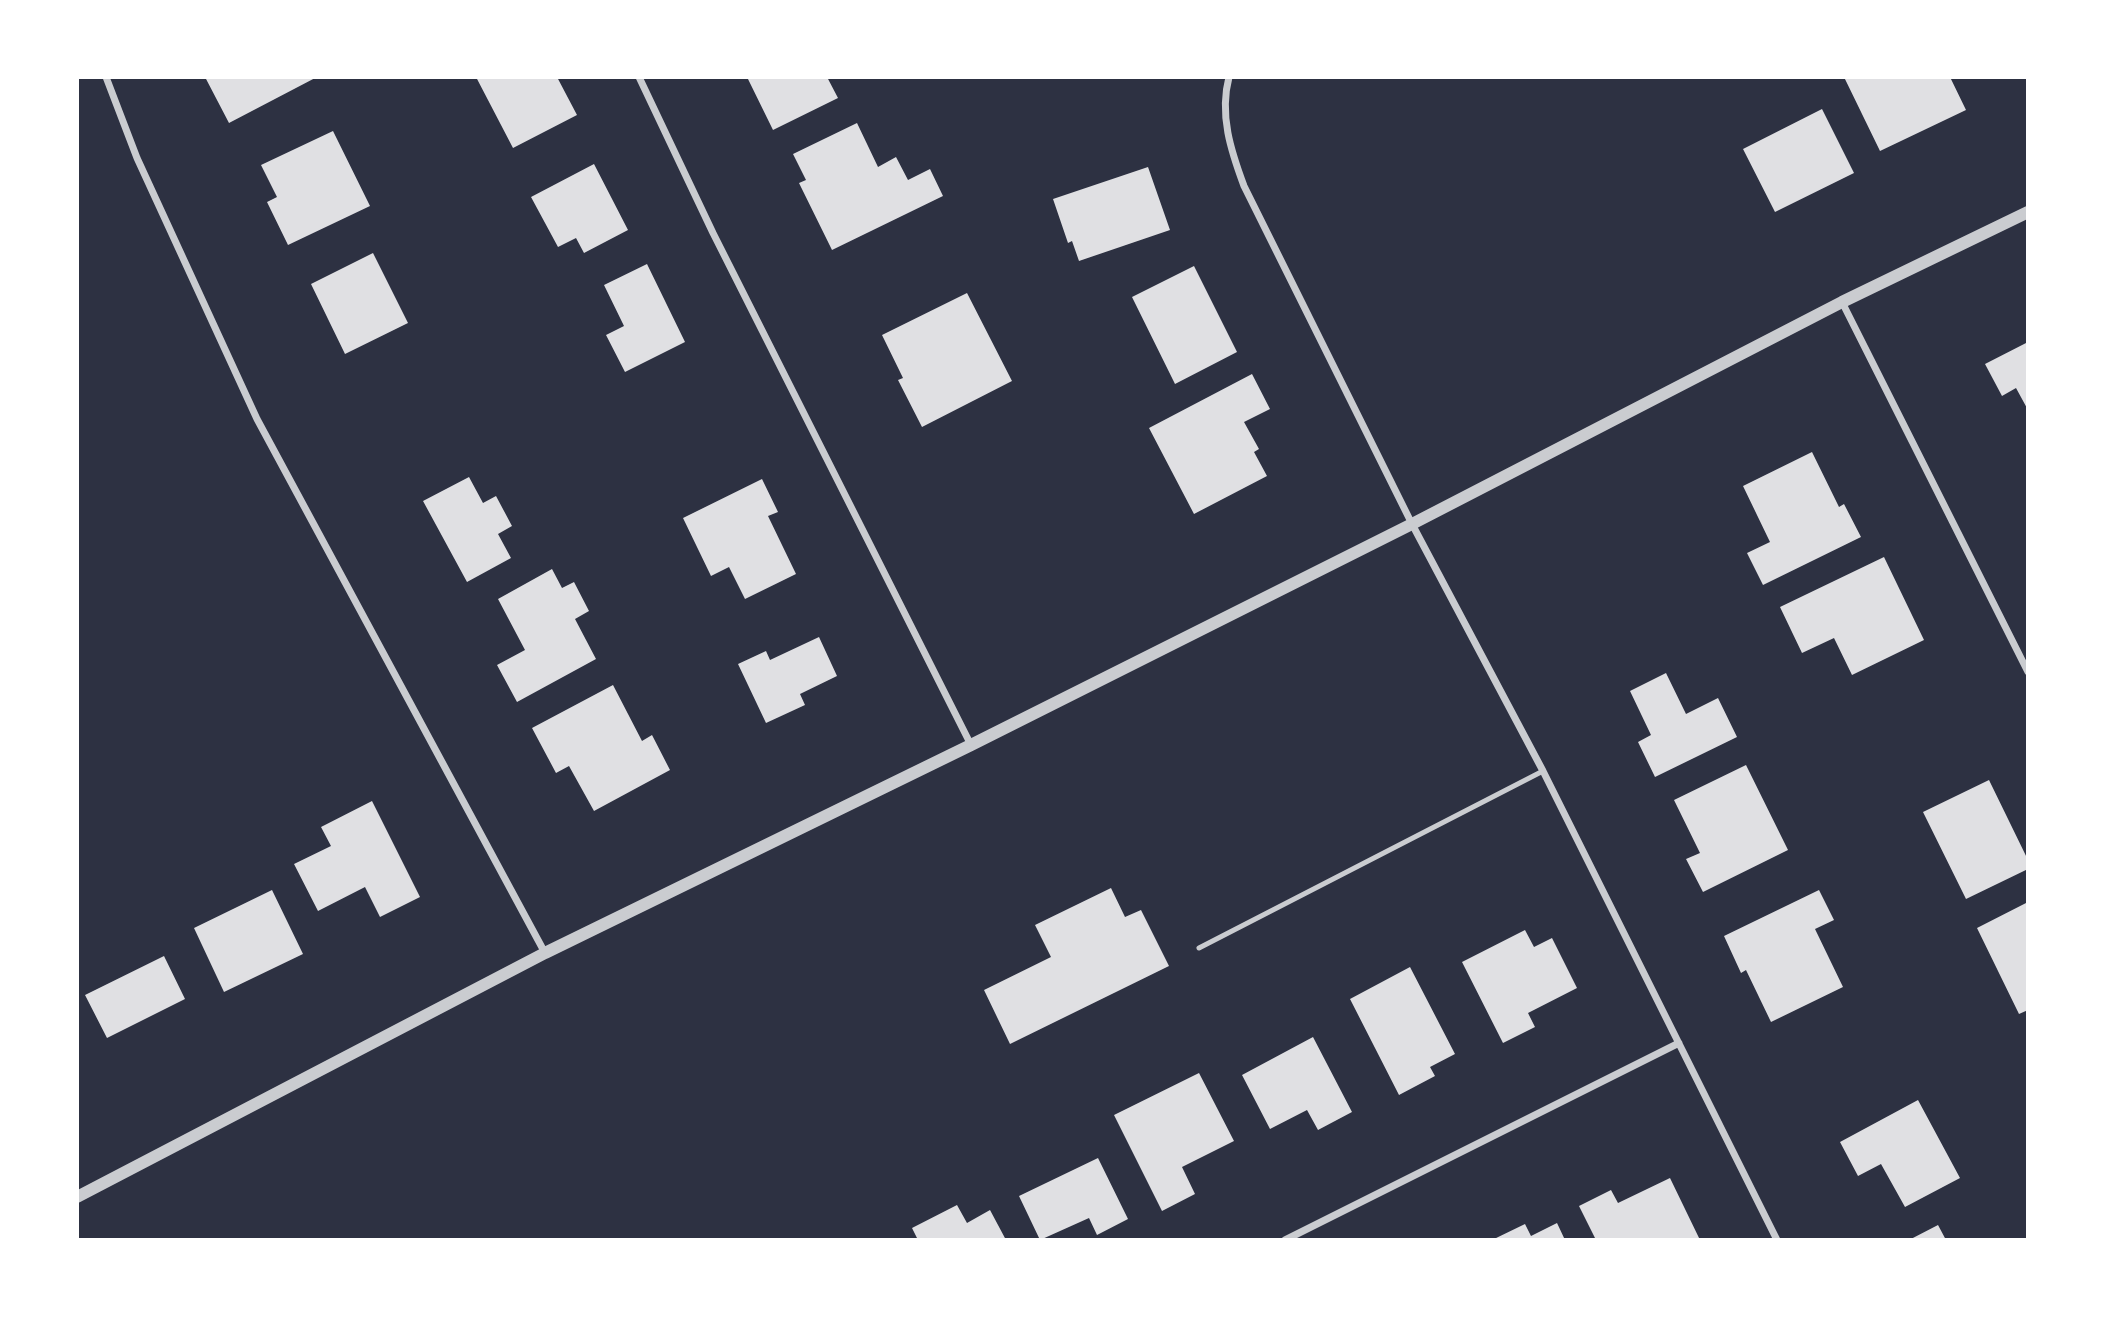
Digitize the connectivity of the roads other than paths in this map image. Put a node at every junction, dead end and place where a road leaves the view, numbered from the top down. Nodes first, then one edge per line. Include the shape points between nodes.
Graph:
1 (106, 77) edge
2 (639, 77) edge
3 (1229, 77) edge
4 (2028, 212) edge
5 (1842, 302) junction
6 (1412, 524) junction
7 (2028, 672) edge
8 (971, 745) junction
9 (1543, 771) junction
10 (1199, 948) dead end
11 (545, 953) junction
12 (1679, 1042) junction
13 (77, 1197) edge
14 (1285, 1240) edge
15 (1777, 1240) edge

1 - 11 street via 137,158 257,419
2 - 8 street
3 - 6 street via 1227,132 1244,186
4 - 5 street
5 - 6 street
5 - 7 street
6 - 8 street
6 - 9 street
8 - 11 street
9 - 10 lane
9 - 12 street
11 - 13 street
12 - 14 street
12 - 15 street

